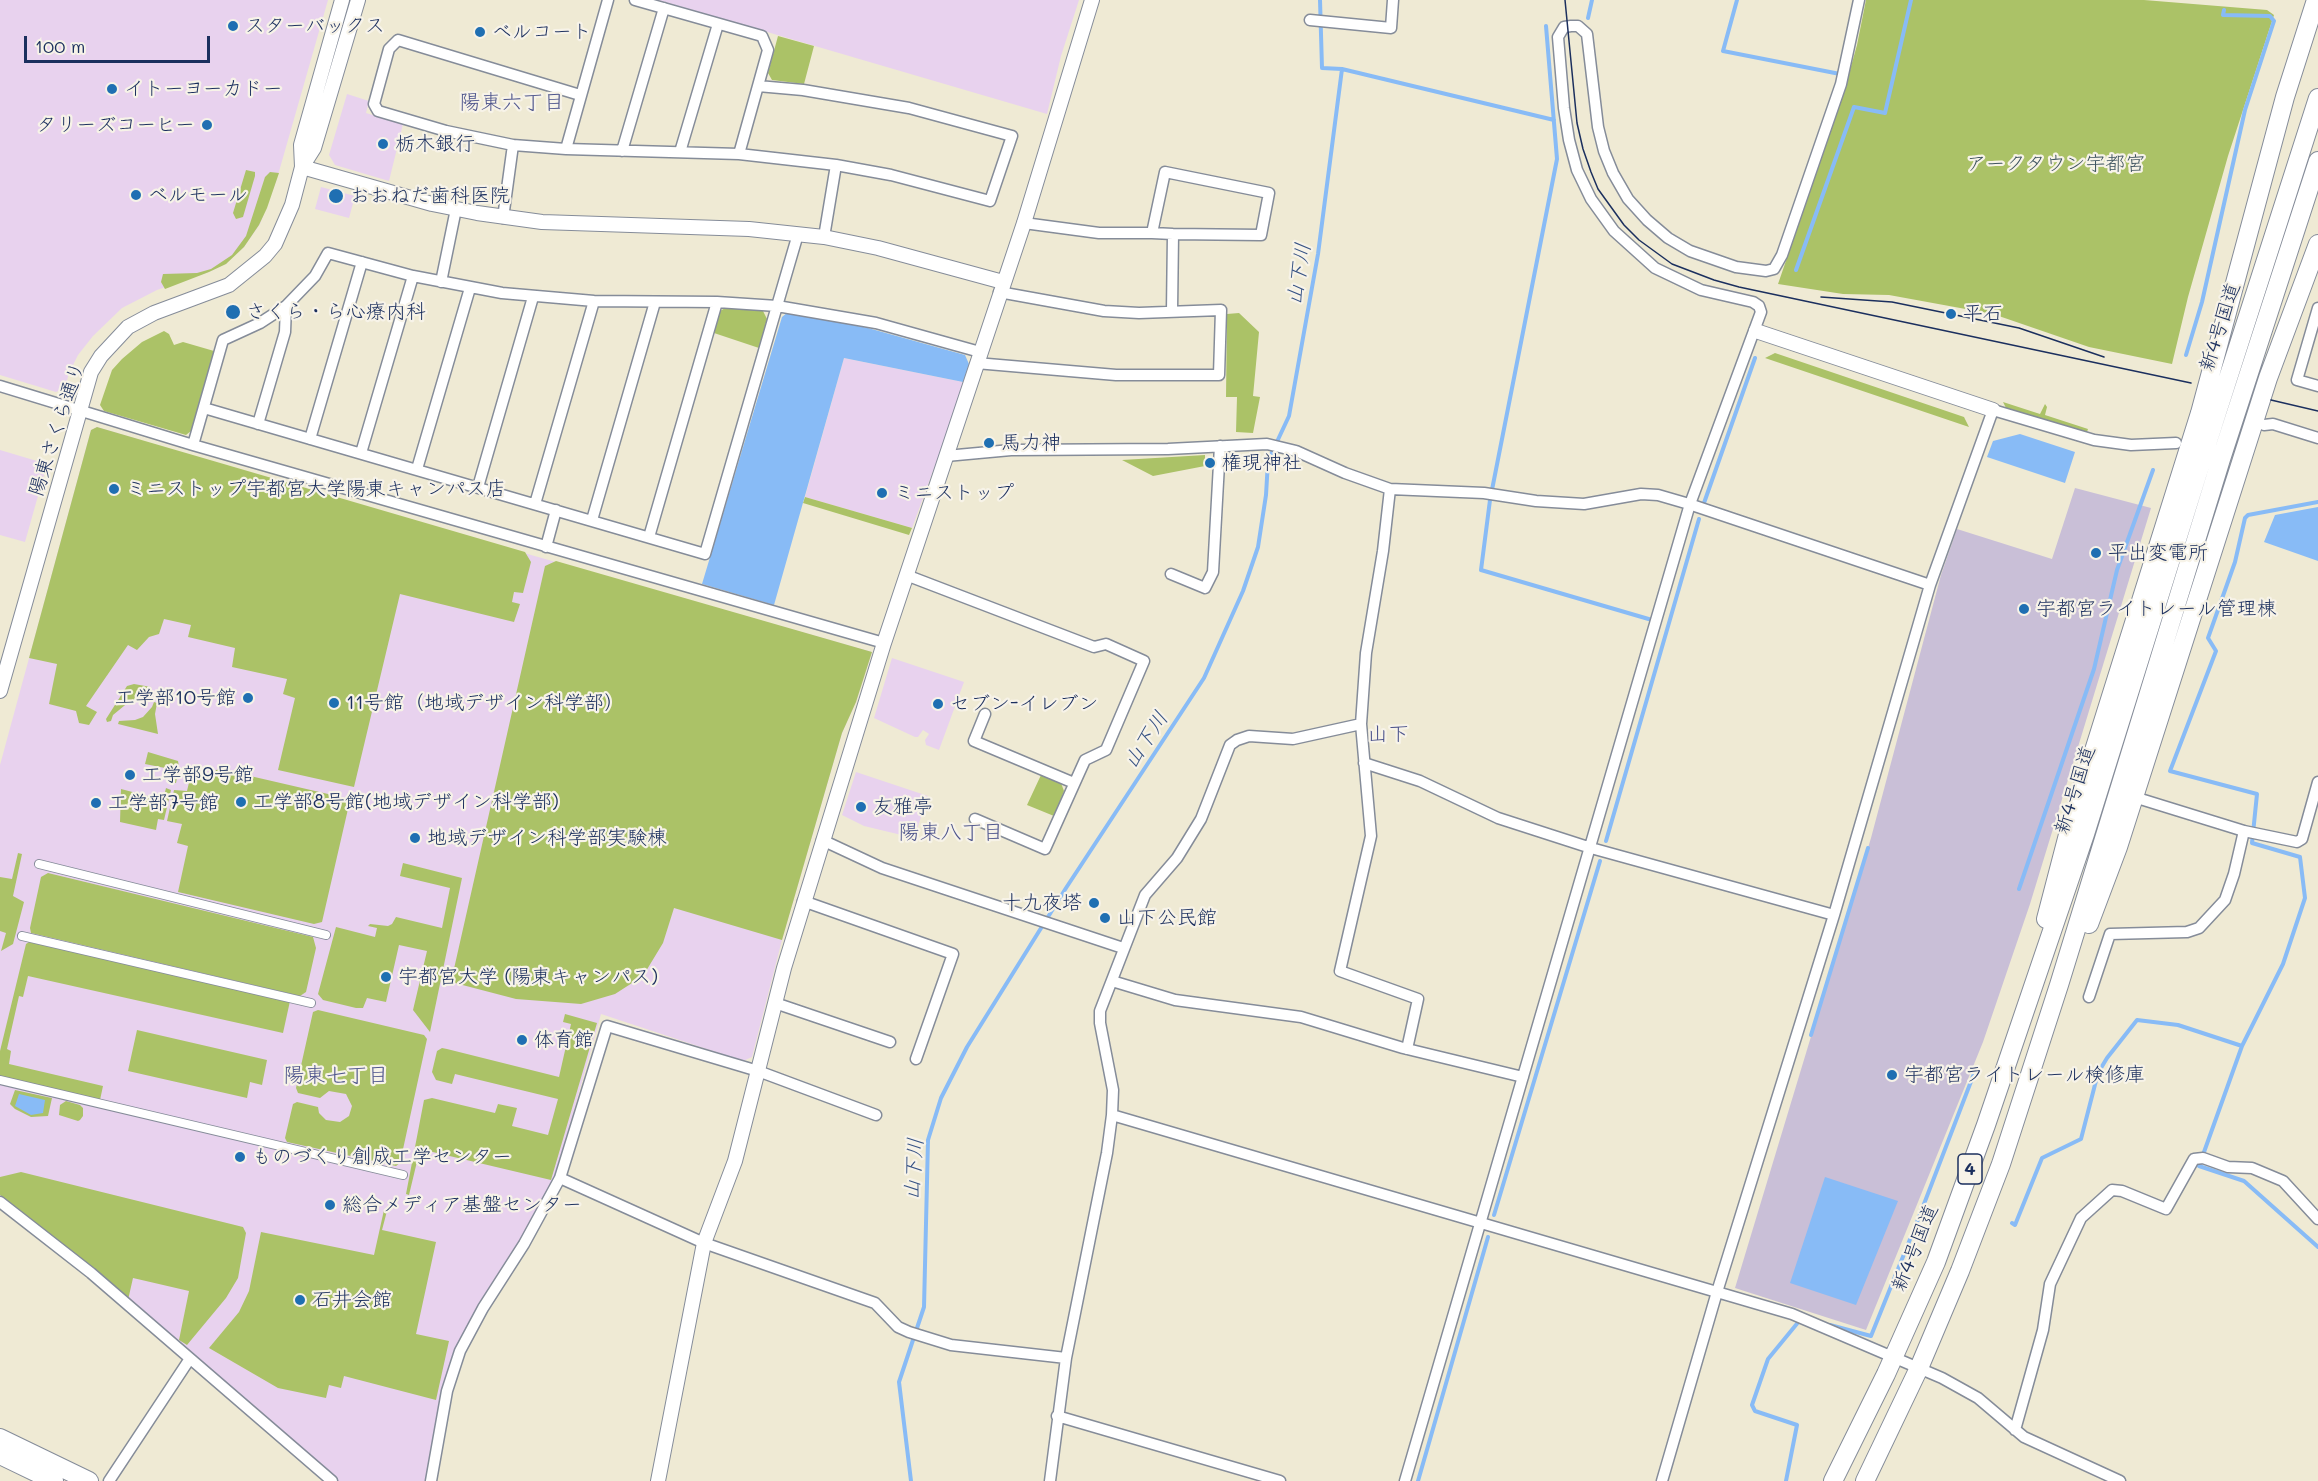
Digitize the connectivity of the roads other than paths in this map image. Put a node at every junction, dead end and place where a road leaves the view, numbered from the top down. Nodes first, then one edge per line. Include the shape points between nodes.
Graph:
1 (342, 0) edge
2 (358, 0) edge
3 (608, 0) edge
4 (635, 0) edge
5 (1092, 0) edge
6 (1393, 0) edge
7 (1859, 0) edge
8 (2316, 0) edge
9 (664, 8) junction
10 (1311, 20) dead end
11 (718, 24) junction
12 (758, 86) junction
13 (580, 95) junction
14 (2318, 98) edge
15 (513, 145) junction
16 (566, 149) junction
17 (622, 151) junction
18 (680, 152) junction
19 (738, 154) junction
20 (2318, 161) edge
21 (836, 165) junction
22 (302, 167) junction
23 (456, 209) junction
24 (503, 218) junction
25 (1024, 224) junction
26 (1152, 233) junction
27 (798, 234) junction
28 (1173, 234) junction
29 (824, 237) junction
30 (2318, 244) edge
31 (362, 262) junction
32 (413, 276) junction
33 (441, 282) junction
34 (1001, 287) junction
35 (470, 288) junction
36 (533, 297) junction
37 (594, 301) junction
38 (655, 302) junction
39 (717, 302) junction
40 (286, 306) junction
41 (777, 306) junction
42 (2318, 308) edge
43 (1172, 311) junction
44 (1756, 331) junction
45 (978, 358) junction
46 (0, 386) edge
47 (2318, 386) edge
48 (204, 408) junction
49 (80, 410) junction
50 (1993, 410) junction
51 (258, 424) junction
52 (2264, 424) dead end
53 (2318, 438) edge
54 (310, 439) junction
55 (2176, 443) dead end
56 (193, 444) junction
57 (1220, 446) junction
58 (362, 453) junction
59 (946, 456) junction
60 (417, 469) junction
61 (478, 487) junction
62 (1390, 489) junction
63 (535, 504) junction
64 (1690, 504) junction
65 (556, 510) junction
66 (592, 520) junction
67 (649, 537) junction
68 (546, 547) junction
69 (1171, 574) dead end
70 (906, 575) junction
71 (1930, 585) junction
72 (884, 643) junction
73 (0, 691) edge
74 (985, 714) dead end
75 (1361, 724) junction
76 (1364, 763) junction
77 (2318, 782) edge
78 (1074, 783) junction
79 (2134, 797) junction
80 (975, 819) dead end
81 (2244, 831) junction
82 (822, 840) junction
83 (1591, 848) junction
84 (39, 864) dead end
85 (803, 901) junction
86 (1834, 915) junction
87 (326, 935) dead end
88 (22, 936) dead end
89 (1123, 948) junction
90 (2036, 977) junction
91 (1112, 981) junction
92 (2059, 985) junction
93 (2089, 997) dead end
94 (311, 1003) dead end
95 (775, 1003) junction
96 (890, 1042) dead end
97 (1407, 1048) junction
98 (916, 1059) dead end
99 (758, 1071) junction
100 (1523, 1077) junction
101 (0, 1080) edge
102 (876, 1115) dead end
103 (1112, 1115) junction
104 (403, 1175) dead end
105 (560, 1178) junction
106 (0, 1202) edge
107 (2318, 1219) edge
108 (1481, 1223) junction
109 (704, 1243) junction
110 (1717, 1292) junction
111 (1894, 1357) junction
112 (1066, 1358) junction
113 (189, 1360) junction
114 (1919, 1368) junction
115 (1058, 1416) junction
116 (2015, 1430) junction
117 (0, 1438) edge
118 (0, 1455) edge
119 (54, 1481) edge
120 (89, 1481) edge
121 (109, 1481) edge
122 (332, 1481) edge
123 (431, 1481) edge
124 (658, 1481) edge
125 (1050, 1481) edge
126 (1280, 1481) edge
127 (1405, 1481) edge
128 (1662, 1481) edge
129 (1833, 1481) edge
130 (1865, 1481) edge
131 (2120, 1481) edge

1 - 22 street, 陽東さくら通り via 301,145
2 - 22 street, 陽東さくら通り via 314,148
3 - 13 street
4 - 9 street
5 - 25 street
6 - 10 street via 1391,28
7 - 44 street via 1841,84 1782,255 1774,269 1757,271 1690,251 1668,238 1628,199 1613,173 1598,127 1587,34 1578,26 1560,31 1557,43 1569,140 1577,170 1596,207 1614,231 1655,268 1701,290 1759,306
8 - 90 highway via 2285,97 2200,413 2070,827 2048,904
9 - 11 street
9 - 17 street
11 - 12 street via 762,36 768,50
11 - 18 street
12 - 19 street
12 - 21 street via 909,108 1012,136 990,201
13 - 15 street via 398,40 389,49 374,104 378,111
13 - 16 street
14 - 90 highway, 新4号国道 / 4
15 - 16 street
15 - 24 street
16 - 17 street
17 - 18 street
18 - 19 street
19 - 21 street
20 - 92 highway, 新4号国道 / 4 via 2214,481
21 - 29 street
22 - 23 street
22 - 49 street, 陽東さくら通り via 288,219 265,256 229,285 128,327 91,372
23 - 24 street
23 - 33 street
24 - 27 street
25 - 26 street
25 - 34 street
26 - 28 street
26 - 28 street via 1165,172 1269,193 1261,235
27 - 29 street
27 - 41 street
28 - 43 street
29 - 34 street via 923,259
30 - 79 highway via 2268,378
31 - 32 street
31 - 40 street via 328,253 315,276
31 - 54 street
32 - 33 street
32 - 58 street
33 - 35 street
34 - 43 street via 1104,311
34 - 45 street
35 - 36 street
35 - 60 street
36 - 37 street
36 - 61 street
37 - 38 street
37 - 63 street
38 - 39 street
38 - 66 street
39 - 41 street
39 - 67 street
40 - 48 street via 223,340
40 - 51 street via 285,332
41 - 45 street via 876,323
41 - 67 street via 705,554
42 - 47 street via 2297,380
43 - 45 street via 1221,309 1219,375 1116,375
44 - 50 street
44 - 64 street
45 - 59 street
46 - 49 street
48 - 51 street
48 - 56 street
49 - 56 street
49 - 73 street, 陽東さくら通り
50 - 55 street via 2094,440 2131,445
50 - 71 street
51 - 54 street
52 - 53 street
54 - 58 street
56 - 68 street
57 - 59 street via 1011,450
57 - 62 street via 1267,444
57 - 69 street via 1213,572 1205,588
58 - 60 street
59 - 70 street
60 - 61 street
61 - 63 street
62 - 64 street via 1484,493 1584,504 1641,494
62 - 75 street via 1366,653
63 - 65 street
64 - 71 street
64 - 83 street
65 - 66 street
65 - 68 street
66 - 67 street
68 - 72 street
70 - 72 street
70 - 78 street via 1094,647 1106,644 1144,660 1106,750 1085,760
71 - 86 street
72 - 82 street
74 - 78 street via 974,741
75 - 76 street
75 - 89 street via 1293,739 1249,736 1230,745 1201,819 1177,858 1145,895
76 - 83 street via 1420,781 1498,818
76 - 97 street via 1371,836 1340,971 1418,999
77 - 81 street via 2302,839 2297,842
78 - 80 street via 1045,849
79 - 81 street
79 - 92 highway via 2082,942
81 - 93 street via 2225,900 2199,928 2187,932 2109,934
82 - 85 street
82 - 89 street via 882,867
83 - 86 street
83 - 100 street
84 - 87 street
85 - 95 street
85 - 98 street via 953,954
86 - 110 street
88 - 94 street
89 - 91 street
90 - 111 highway, 新4号国道 / 4 via 1936,1262
91 - 97 street via 1175,1000 1301,1017
91 - 103 street via 1100,1011 1113,1090
92 - 114 highway, 新4号国道 / 4 via 2001,1164
95 - 96 street
95 - 99 street
97 - 100 street
99 - 102 street
99 - 105 street via 607,1026
99 - 109 street via 735,1161
100 - 108 street
101 - 104 street
103 - 108 street
103 - 112 street
105 - 109 street
105 - 123 street via 460,1351 447,1391
106 - 113 street via 91,1273
107 - 116 street via 2283,1181 2252,1168 2228,1167 2203,1158 2194,1159 2166,1209 2112,1190 2081,1218 2050,1284 2043,1330
108 - 110 street
108 - 127 street
109 - 112 street via 875,1303 898,1327 943,1343
109 - 124 street
110 - 111 street via 1792,1314
110 - 128 street
111 - 114 street
111 - 129 highway, 新4号国道 / 4
112 - 115 street
113 - 121 street
113 - 122 street
114 - 116 street via 1978,1398
114 - 130 highway, 新4号国道 / 4
115 - 125 street
115 - 126 street
116 - 131 street
117 - 120 highway
118 - 119 highway

